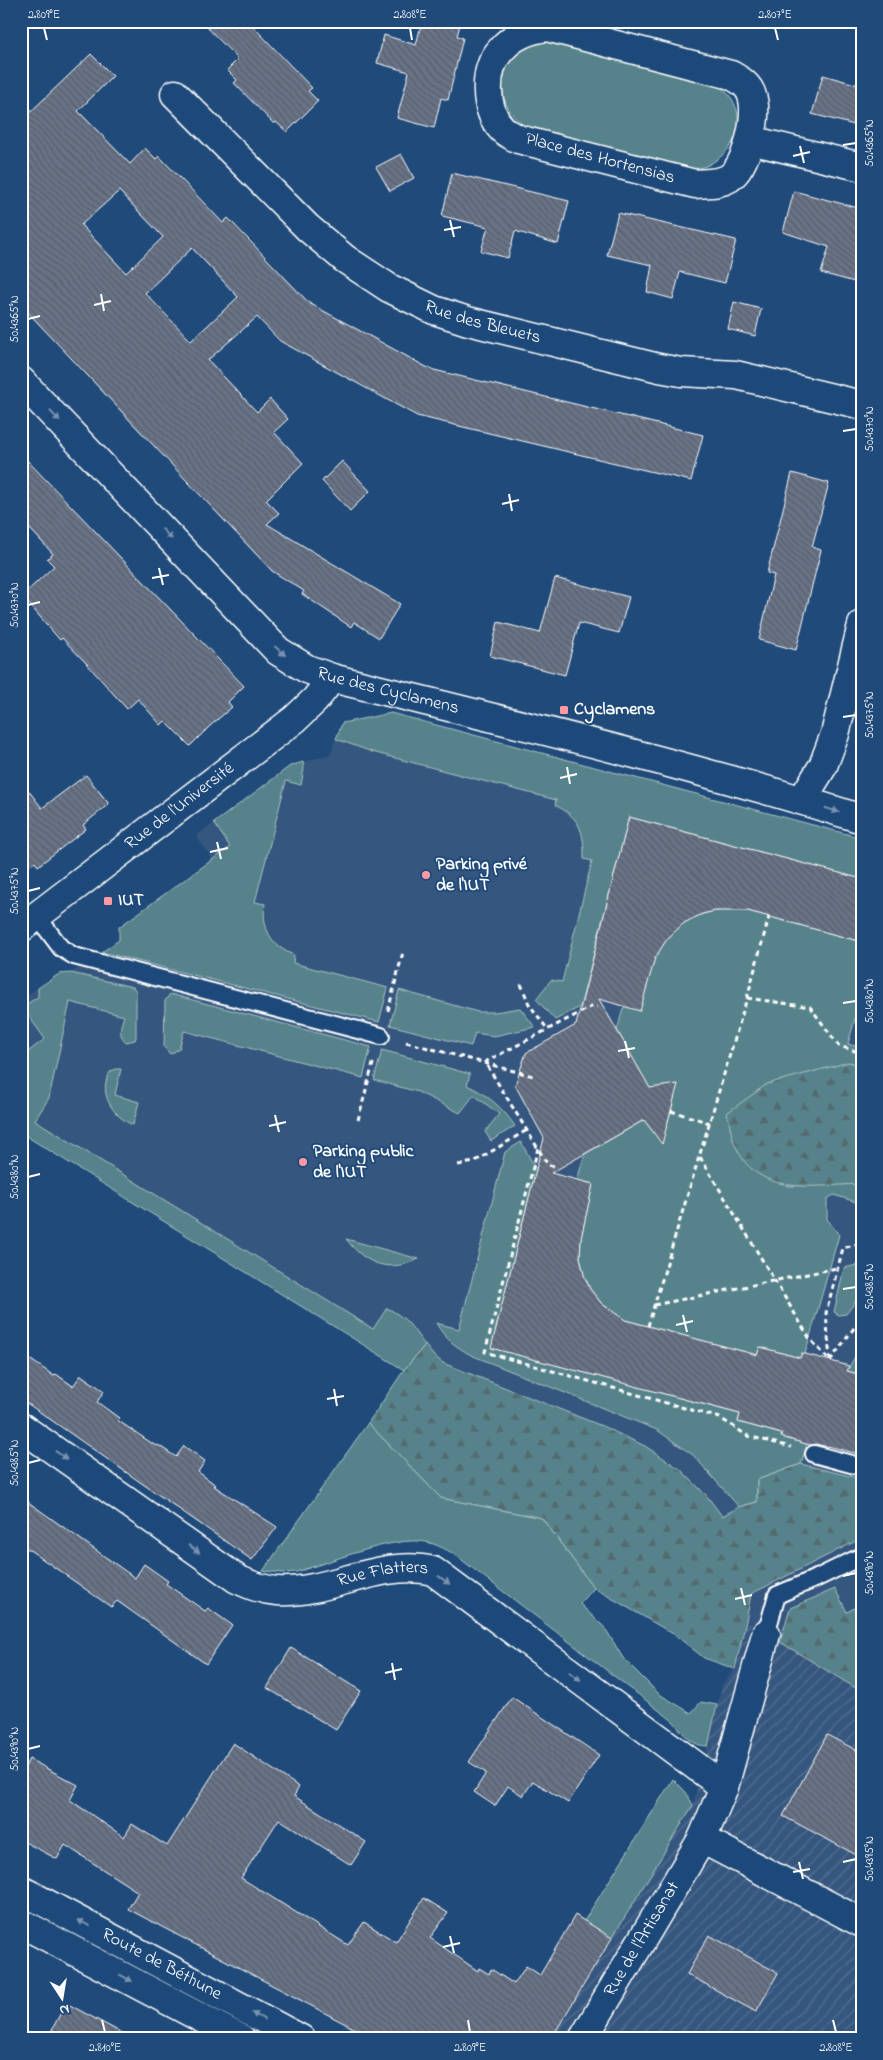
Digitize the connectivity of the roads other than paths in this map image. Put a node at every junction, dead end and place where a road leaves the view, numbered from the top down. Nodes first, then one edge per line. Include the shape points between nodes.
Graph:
1 (175, 94) dead end
2 (750, 140) junction
3 (862, 167) edge
4 (21, 381) edge
5 (862, 405) edge
6 (862, 625) edge
7 (332, 678) junction
8 (802, 800) junction
9 (862, 819) edge
10 (29, 922) edge
11 (381, 1036) road end
12 (21, 1427) edge
13 (814, 1454) road end
14 (862, 1467) edge
15 (862, 1556) edge
16 (766, 1634) joint
17 (724, 1787) junction
18 (702, 1839) junction
19 (21, 1890) edge
20 (21, 1923) edge
21 (862, 1924) edge
22 (242, 2039) edge
23 (301, 2039) edge
24 (583, 2039) edge

1 - 5 street, Rue des Bleuets via 308,228 345,259 389,288 434,310 659,368 736,375
2 - 2 street, Place des Hortensias via 738,169 728,178 694,184 518,139 502,130 491,113 488,97 490,74 499,51 531,29 547,27 731,75 744,82 752,94 755,110
2 - 3 street
4 -> 7 street, Rue des Cyclamens via 278,651 307,669
6 - 8 street via 835,734 823,766
7 - 8 street, Rue des Cyclamens via 562,735
7 - 10 street, Rue de l'Université via 295,719
8 -> 9 street, Rue des Cyclamens
10 - 11 lane via 74,956
12 -> 17 street, Rue Flatters via 237,1579 260,1589 315,1588 406,1568 433,1571
13 - 14 lane
15 - 16 lane via 777,1595
16 - 17 street, Rue de l'Artisanat
17 - 18 street, Rue de l'Artisanat
18 - 21 street
18 - 24 street, Rue de l'Artisanat
23 -> 19 street, Route de Béthune
20 -> 22 street, Route de Béthune

